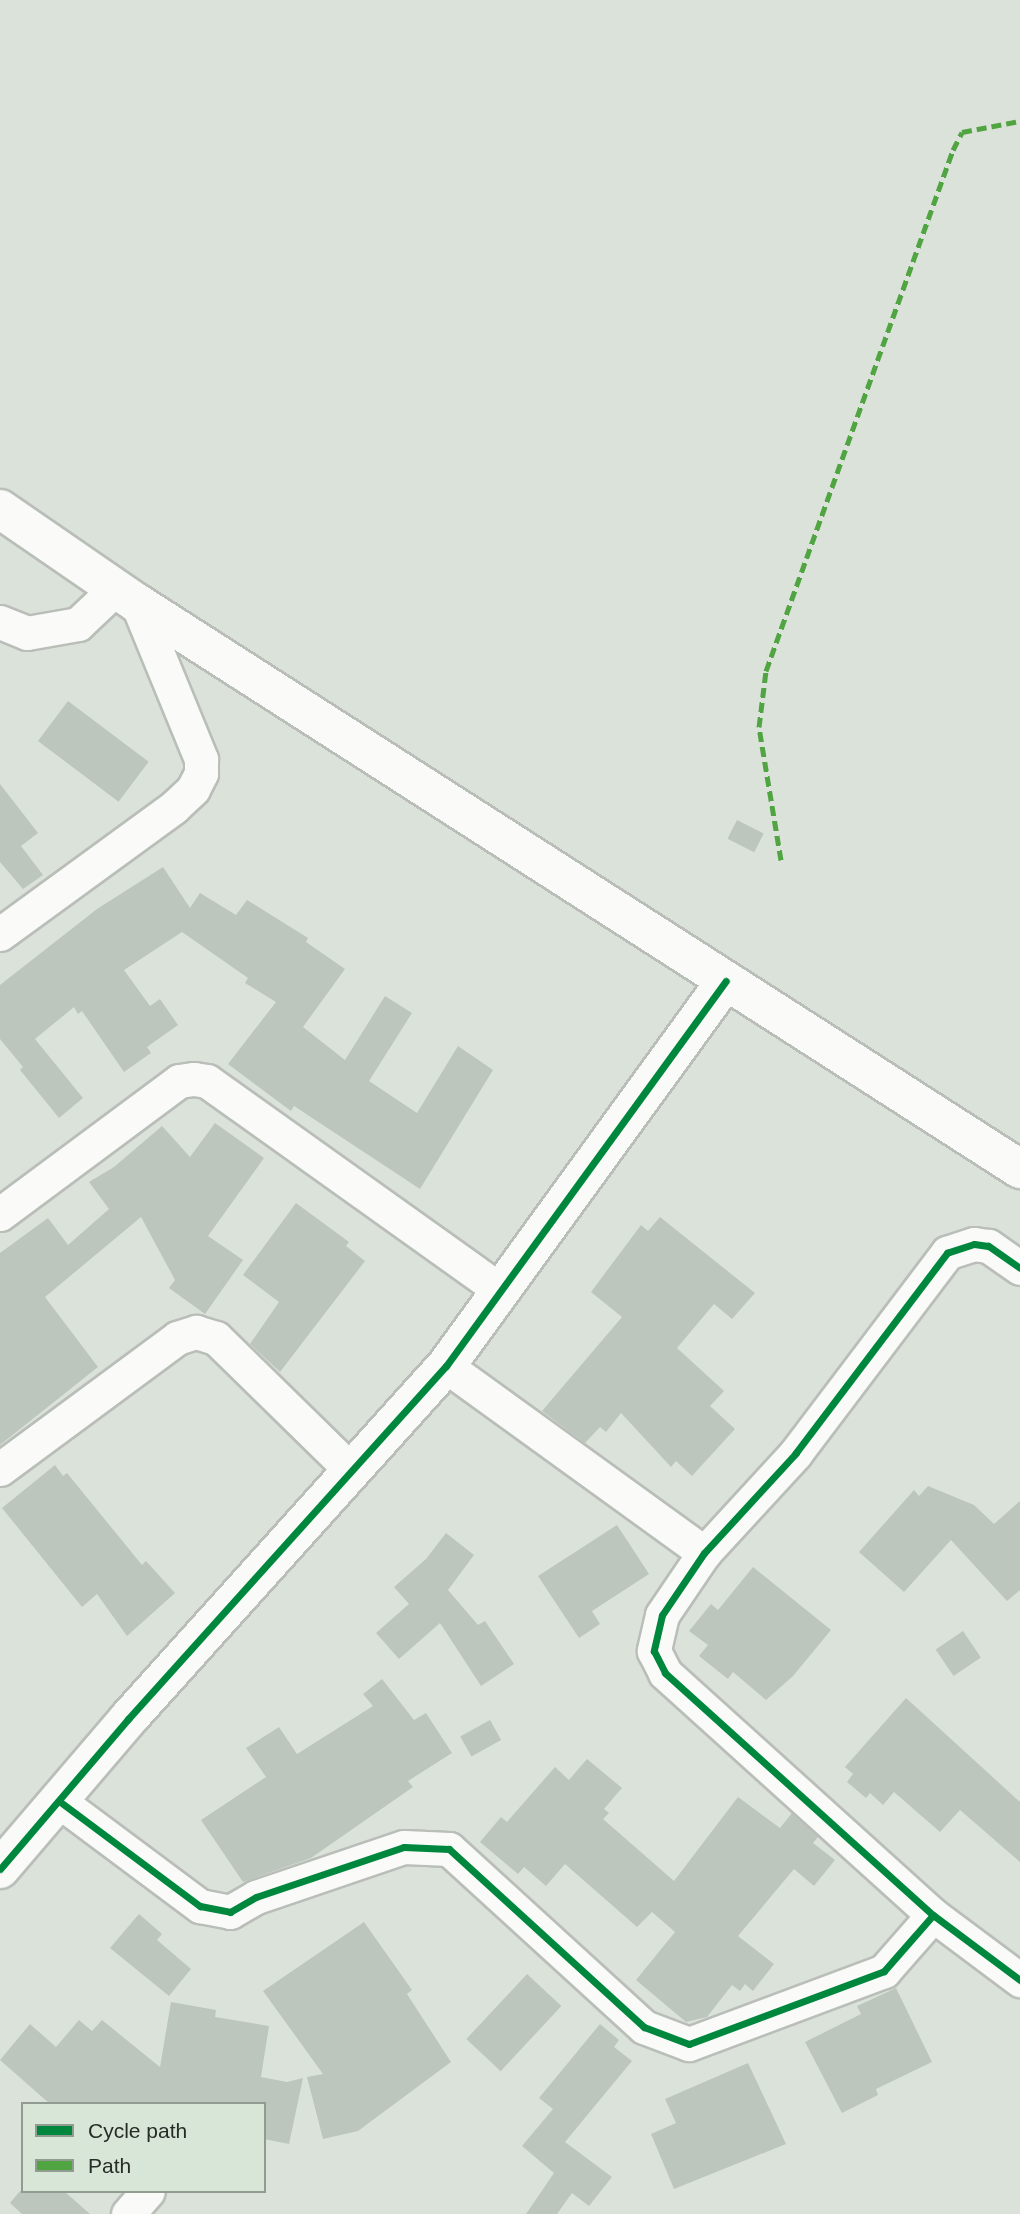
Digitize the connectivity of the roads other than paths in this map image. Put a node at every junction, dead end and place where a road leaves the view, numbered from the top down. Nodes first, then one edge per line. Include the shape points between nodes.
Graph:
1 (0, 509) edge
2 (126, 596) junction
3 (0, 622) edge
4 (0, 934) edge
5 (726, 981) junction
6 (1020, 1169) edge
7 (0, 1214) edge
8 (1020, 1268) edge
9 (500, 1290) junction
10 (446, 1366) junction
11 (0, 1469) edge
12 (352, 1471) junction
13 (704, 1553) junction
14 (59, 1801) junction
15 (0, 1869) edge
16 (933, 1916) junction
17 (1020, 1980) edge
18 (146, 2193) edge
19 (128, 2214) edge

1 - 2 main road
2 - 3 street via 78,624 27,634
2 - 4 street via 201,759 201,773 193,789 174,807
2 - 5 main road
5 - 6 main road
5 - 9 main road
7 - 9 street via 179,1081 194,1079 207,1081
8 - 13 street via 988,1246 974,1244 947,1253 796,1453
9 - 10 main road
10 - 12 main road
10 - 13 street
11 - 12 street via 177,1338 196,1332 216,1338
12 - 14 main road
13 - 16 street via 657,1626 654,1651 658,1664
14 - 15 main road
14 - 16 street via 200,1906 230,1912 256,1897 404,1847 449,1849 644,2026 690,2044 884,1971
16 - 17 street
18 - 19 street

